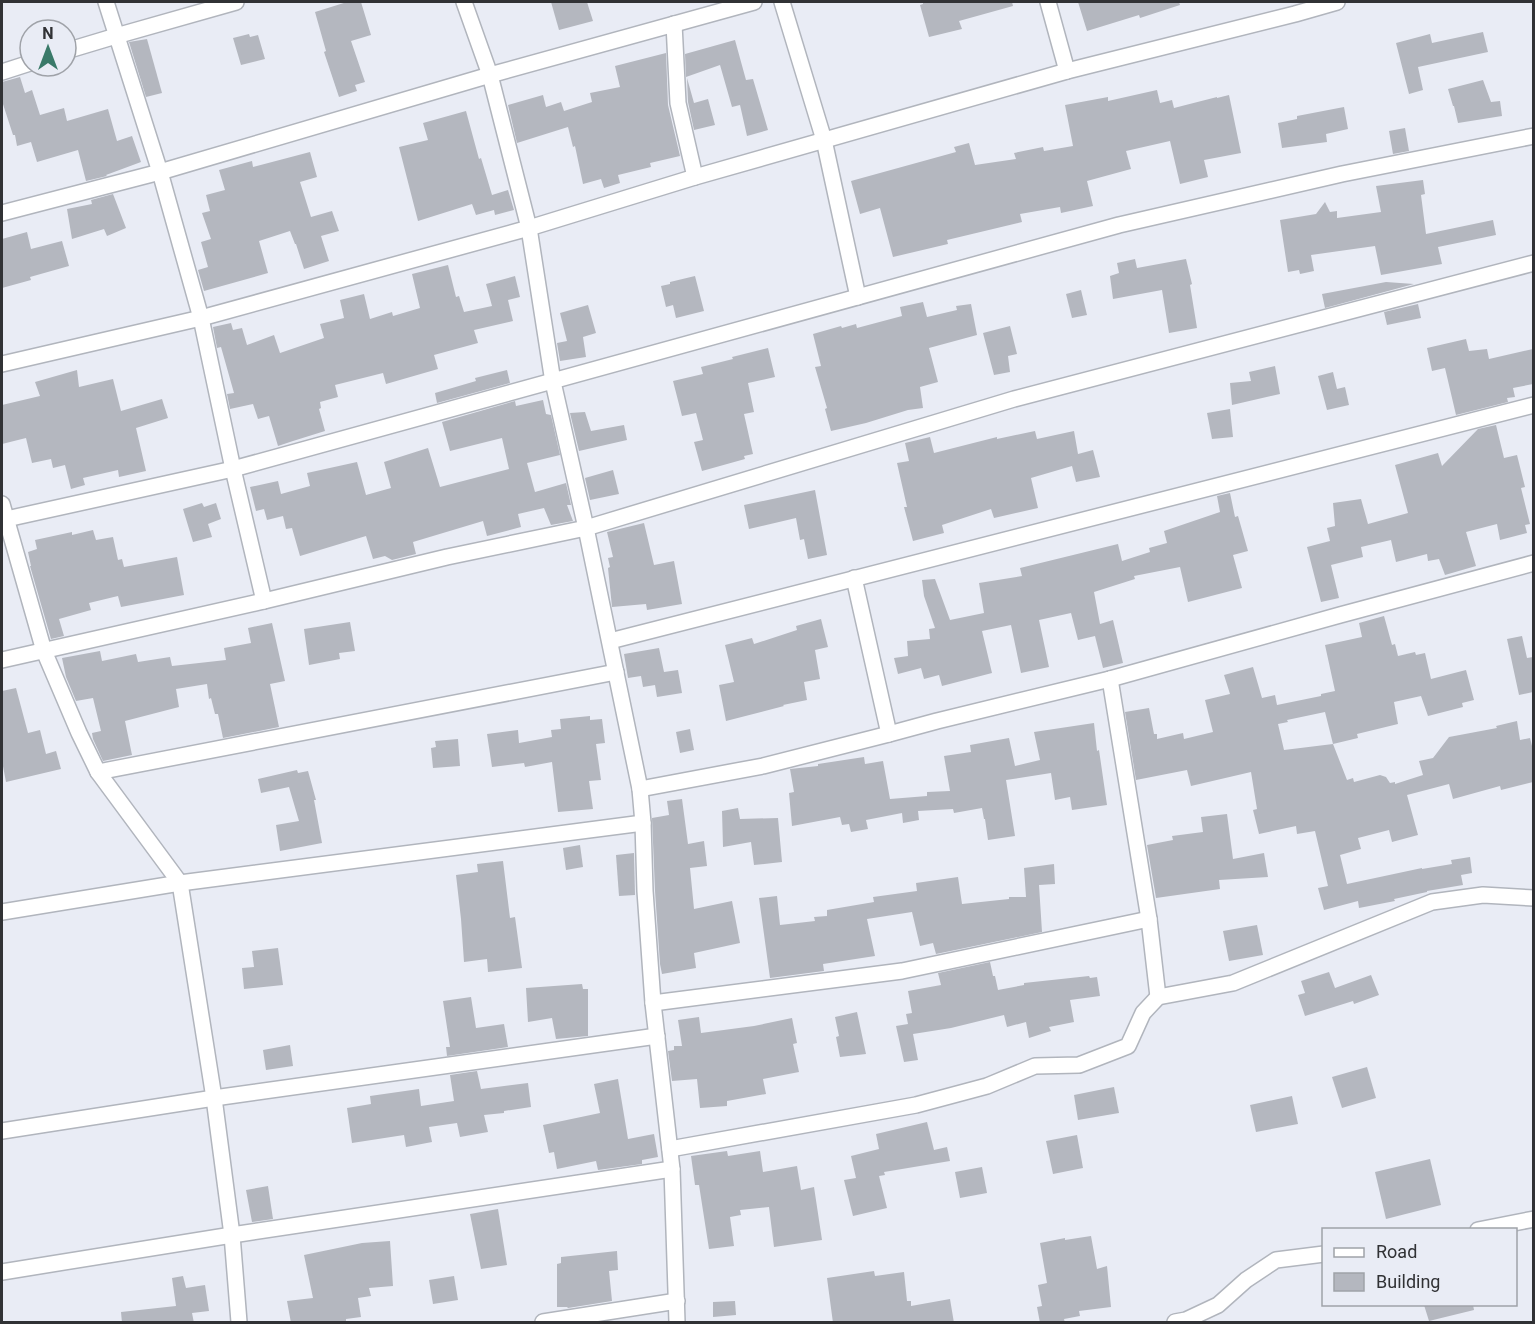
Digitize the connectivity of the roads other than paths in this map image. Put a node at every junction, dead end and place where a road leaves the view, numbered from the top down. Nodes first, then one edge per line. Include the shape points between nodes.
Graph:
1 (106, 2) edge
2 (236, 2) edge
3 (464, 2) edge
4 (754, 2) edge
5 (782, 2) edge
6 (1048, 2) edge
7 (1337, 2) edge
8 (674, 24) junction
9 (116, 36) junction
10 (78, 47) edge
11 (18, 67) edge
12 (1068, 70) junction
13 (2, 72) edge
14 (490, 75) junction
15 (1533, 136) edge
16 (824, 140) junction
17 (160, 172) junction
18 (695, 177) junction
19 (2, 213) edge
20 (529, 228) junction
21 (1533, 263) edge
22 (858, 297) junction
23 (201, 318) junction
24 (2, 364) edge
25 (553, 382) junction
26 (1533, 405) edge
27 (233, 469) junction
28 (3, 514) edge
29 (586, 528) junction
30 (1533, 563) edge
31 (854, 578) junction
32 (264, 601) junction
33 (610, 641) junction
34 (44, 651) junction
35 (2, 660) edge
36 (616, 672) junction
37 (1110, 679) junction
38 (889, 734) junction
39 (98, 772) junction
40 (640, 789) junction
41 (643, 823) junction
42 (180, 883) junction
43 (1533, 898) edge
44 (2, 912) edge
45 (1149, 919) junction
46 (1158, 997) junction
47 (653, 1003) junction
48 (657, 1036) junction
49 (214, 1098) junction
50 (2, 1131) edge
51 (670, 1149) junction
52 (672, 1169) junction
53 (1533, 1219) edge
54 (1488, 1228) edge
55 (232, 1235) junction
56 (1322, 1254) edge
57 (2, 1272) edge
58 (677, 1301) junction
59 (239, 1323) edge
60 (543, 1323) edge
61 (677, 1323) edge
62 (1175, 1323) edge

1 - 9 street
2 - 9 street
3 - 14 street
4 - 8 street
5 - 16 street
6 - 12 street
7 - 12 street
8 - 14 street
8 - 18 street via 678,103
9 - 10 street
9 - 17 street
11 - 13 street
12 - 16 street
14 - 17 street
14 - 20 street
15 - 22 street via 1119,225
16 - 18 street
16 - 22 street
17 - 19 street
17 - 23 street
18 - 20 street
20 - 23 street
20 - 25 street
21 - 29 street via 1014,399
22 - 25 street
23 - 24 street
23 - 27 street
25 - 27 street
25 - 29 street
26 - 31 street
27 - 28 street
27 - 32 street
28 - 34 street
29 - 32 street
29 - 33 street
30 - 37 street
31 - 33 street
31 - 38 street
32 - 34 street
33 - 36 street
34 - 35 street
34 - 39 street
36 - 39 street
36 - 40 street
37 - 38 street
37 - 45 street
38 - 40 street via 763,766
39 - 42 street
40 - 41 street
41 - 42 street
41 - 47 street
42 - 44 street
42 - 49 street
43 - 46 street via 1483,895 1432,902 1233,983
45 - 46 street
45 - 47 street via 902,971
46 - 51 street via 1143,1013 1128,1046 1079,1065 1035,1066 987,1086 916,1105
47 - 48 street
48 - 49 street
48 - 51 street
49 - 50 street
49 - 55 street
51 - 52 street
52 - 55 street
52 - 58 street
53 - 54 street
55 - 57 street
55 - 59 street
56 - 62 street via 1276,1260 1218,1305
58 - 60 street
58 - 61 street

